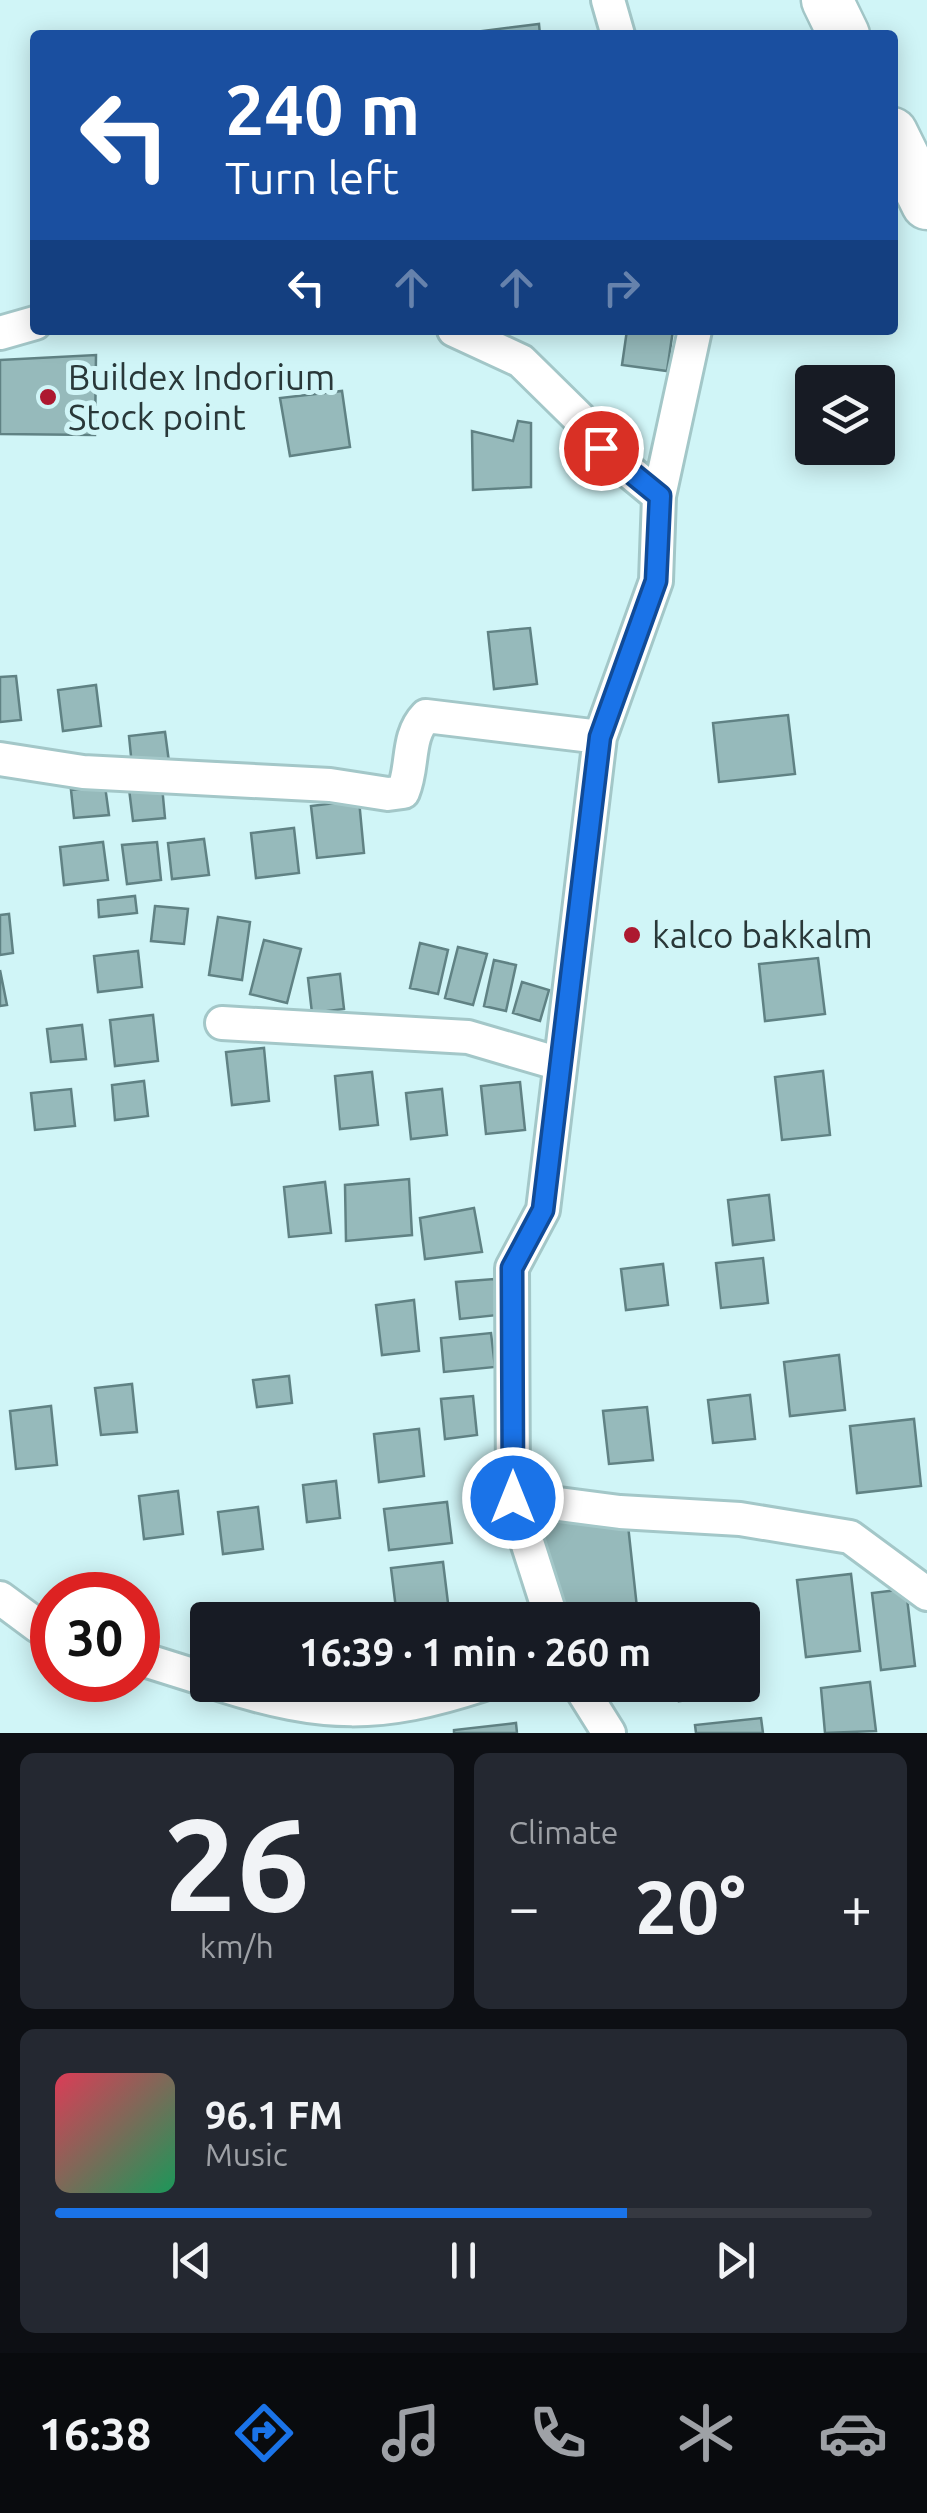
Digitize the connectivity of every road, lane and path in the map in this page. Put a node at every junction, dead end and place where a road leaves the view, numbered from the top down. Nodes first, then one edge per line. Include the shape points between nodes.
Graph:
1 (608, 0) edge
2 (827, 0) edge
3 (617, 30) edge
4 (842, 30) edge
5 (898, 146) edge
6 (927, 204) edge
7 (30, 325) edge
8 (0, 334) edge
9 (465, 335) edge
10 (694, 335) edge
11 (660, 496) junction
12 (600, 737) junction
13 (0, 759) edge
14 (222, 1023) dead end
15 (560, 1064) junction
16 (513, 1498) junction
17 (927, 1594) edge
18 (0, 1598) edge
19 (546, 1602) edge
20 (30, 1620) edge
21 (160, 1665) edge
22 (190, 1674) edge
23 (274, 1702) edge
24 (408, 1702) edge
25 (589, 1702) edge
26 (608, 1733) edge

1 - 3 street
2 - 4 highway
5 - 6 highway
7 - 8 street
9 - 11 street via 521,361 601,448
10 - 11 street
11 - 12 street via 656,581
12 - 13 street via 426,716 414,729 403,792 388,794 83,772
12 - 15 street
14 - 15 street via 468,1037
15 - 16 street via 543,1210 512,1268
16 - 17 street via 740,1519 850,1537
16 - 19 street
18 - 20 street
21 - 22 street
23 - 24 street via 370,1711
25 - 26 street

